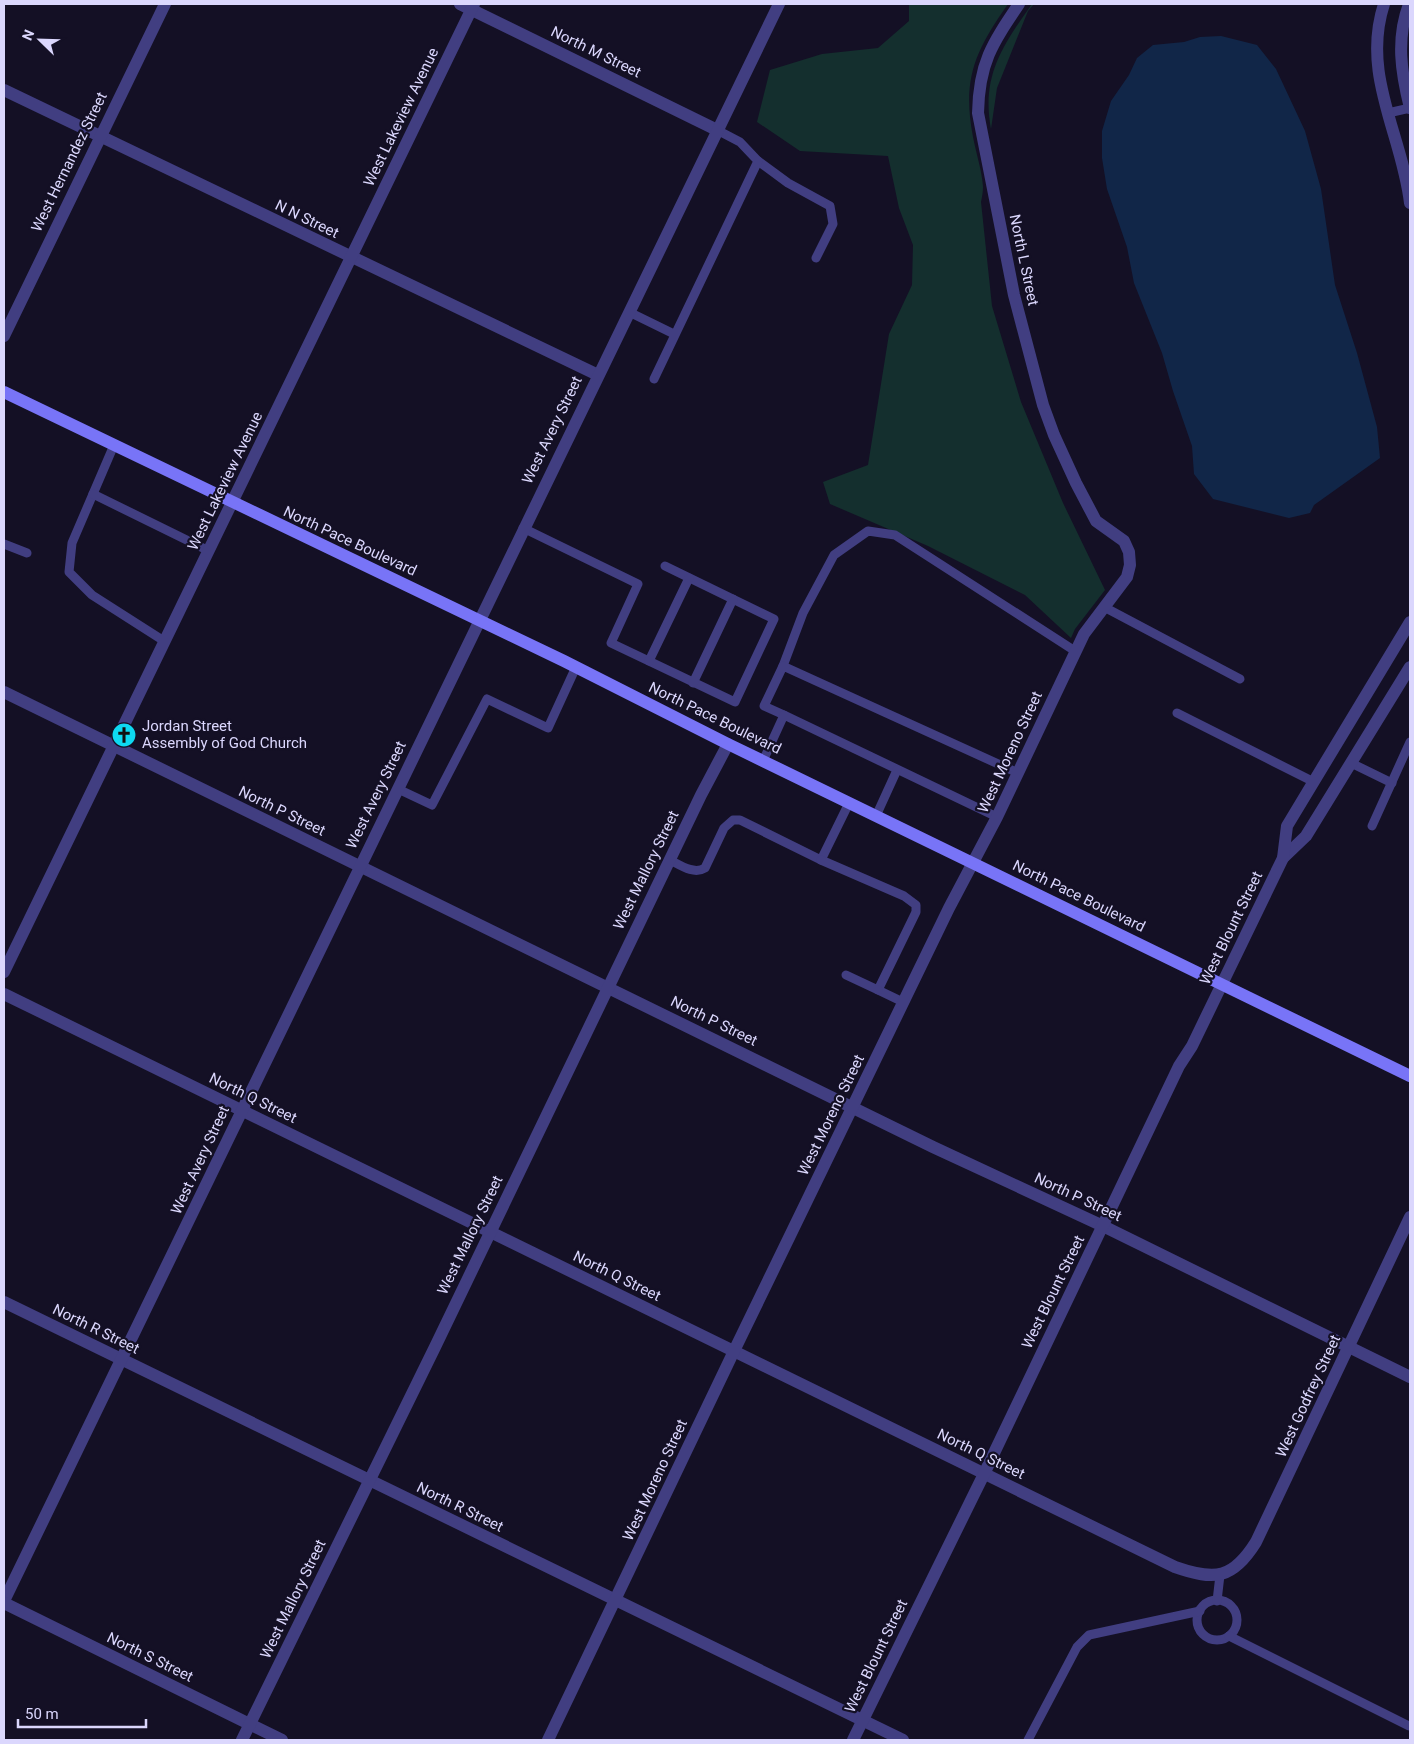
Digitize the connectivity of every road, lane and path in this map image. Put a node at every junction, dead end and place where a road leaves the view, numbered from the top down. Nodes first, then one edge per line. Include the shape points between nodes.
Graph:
1 (165, 4) edge
2 (779, 4) edge
3 (1020, 4) edge
4 (1384, 4) edge
5 (1409, 4) edge
6 (468, 6) edge
7 (4, 90) edge
8 (1410, 108) edge
9 (1388, 113) junction
10 (717, 130) junction
11 (100, 137) junction
12 (758, 161) junction
13 (1410, 203) edge
14 (351, 258) junction
15 (816, 258) dead end
16 (629, 312) junction
17 (674, 334) junction
18 (4, 336) edge
19 (598, 375) junction
20 (654, 379) dead end
21 (4, 392) edge
22 (114, 445) junction
23 (93, 494) junction
24 (232, 502) junction
25 (1096, 521) joint
26 (523, 528) junction
27 (4, 544) edge
28 (209, 551) junction
29 (27, 553) dead end
30 (665, 566) dead end
31 (689, 578) junction
32 (733, 599) junction
33 (1104, 607) junction
34 (480, 621) junction
35 (1410, 622) edge
36 (1406, 638) edge
37 (164, 642) junction
38 (1076, 651) junction
39 (649, 661) junction
40 (783, 666) junction
41 (576, 667) junction
42 (1410, 668) edge
43 (1240, 679) dead end
44 (693, 682) junction
45 (4, 692) edge
46 (1177, 713) dead end
47 (784, 716) junction
48 (1410, 742) edge
49 (728, 744) junction
50 (114, 746) junction
51 (763, 761) junction
52 (1351, 764) junction
53 (898, 770) junction
54 (1018, 773) junction
55 (1314, 782) junction
56 (1392, 783) junction
57 (398, 788) junction
58 (849, 803) junction
59 (876, 816) junction
60 (997, 817) junction
61 (1372, 826) dead end
62 (1283, 858) junction
63 (670, 860) junction
64 (821, 860) junction
65 (973, 863) junction
66 (360, 866) junction
67 (4, 972) edge
68 (846, 975) dead end
69 (1222, 984) junction
70 (608, 987) junction
71 (878, 990) junction
72 (4, 994) edge
73 (903, 1002) junction
74 (1410, 1076) edge
75 (853, 1107) junction
76 (241, 1110) junction
77 (1410, 1218) edge
78 (1103, 1226) junction
79 (490, 1232) junction
80 (4, 1302) edge
81 (1349, 1347) junction
82 (734, 1351) junction
83 (122, 1359) junction
84 (1410, 1377) edge
85 (984, 1474) junction
86 (369, 1481) junction
87 (1220, 1575) junction
88 (616, 1600) junction
89 (1217, 1601) junction
90 (4, 1602) edge
91 (1200, 1611) junction
92 (1229, 1636) junction
93 (862, 1720) junction
94 (250, 1724) junction
95 (1409, 1726) dead end
96 (242, 1740) edge
97 (282, 1740) edge
98 (548, 1740) edge
99 (853, 1740) edge
100 (902, 1740) edge
101 (1028, 1740) edge

1 - 11 street, West Hernandez Street
2 - 10 street, West Avery Street
3 - 25 street, North L Street via 998,35 984,65 978,113 1014,295 1043,405
4 - 9 street via 1376,38 1376,59
5 - 8 street via 1401,29 1401,60
6 - 10 street, North M Street
6 - 14 street, West Lakeview Avenue
7 - 11 street, N N Street
8 - 9 lane
9 - 13 street
10 - 12 lane via 740,142
10 - 16 street, West Avery Street
11 - 14 street, N N Street
11 - 18 street, West Hernandez Street
12 - 15 lane via 788,183 830,206 833,224
12 - 17 lane
14 - 19 street, N N Street
14 - 24 street, West Lakeview Avenue
16 - 17 lane
16 - 19 street, West Avery Street
17 - 20 lane
19 - 26 street, West Avery Street
21 - 22 main road, North Pace Boulevard
22 - 23 lane
22 - 24 main road, North Pace Boulevard
23 - 28 lane
23 - 37 lane via 72,543 69,572 92,595
24 - 28 street, West Lakeview Avenue
24 - 34 main road, North Pace Boulevard
25 - 33 street, West Moreno Street via 1124,541 1129,552 1130,565 1124,582
26 - 34 street, West Avery Street
26 - 39 lane via 638,584 611,643
27 - 29 lane
28 - 37 street, West Lakeview Avenue
30 - 31 lane
31 - 32 lane
31 - 39 lane
32 - 44 lane
32 - 44 lane via 774,619 735,702
33 - 38 street, West Moreno Street
33 - 43 lane
34 - 41 main road, North Pace Boulevard
34 - 57 street, West Avery Street
35 - 36 street, West Blount Street
36 - 55 street, West Blount Street
37 - 50 street, West Lakeview Avenue
38 - 40 lane via 895,535 868,531 834,555 803,613
38 - 54 street, West Moreno Street
39 - 44 lane
40 - 47 lane via 764,706
40 - 54 lane
41 - 49 main road, North Pace Boulevard
41 - 57 lane via 548,728 487,699 432,805
42 - 52 street, West Blount Street
45 - 50 street, North P Street
46 - 55 lane
47 - 51 lane
47 - 53 lane
48 - 56 lane
49 - 51 main road, North Pace Boulevard
49 - 63 street, West Mallory Street
50 - 66 street, North P Street
50 - 67 street, West Lakeview Avenue
51 - 58 main road, North Pace Boulevard
52 - 56 lane
52 - 62 street, West Blount Street via 1306,836
53 - 59 lane
53 - 60 lane
54 - 60 street, West Moreno Street
55 - 62 street, West Blount Street via 1287,826
56 - 61 lane
57 - 66 street, West Avery Street
58 - 59 main road, North Pace Boulevard
58 - 64 lane
59 - 65 main road, North Pace Boulevard
60 - 65 street, West Moreno Street
62 - 69 street, West Blount Street
63 - 64 lane via 700,871 705,868 724,828 733,820 740,820
63 - 70 street, West Mallory Street
64 - 71 lane via 904,896 916,905 916,912
65 - 69 main road, North Pace Boulevard
65 - 73 street, West Moreno Street
66 - 70 street, North P Street
66 - 76 street, West Avery Street
68 - 71 lane
69 - 74 main road, North Pace Boulevard
69 - 78 street, West Blount Street
70 - 75 street, North P Street
70 - 79 street, West Mallory Street
71 - 73 lane
72 - 76 street, North Q Street
73 - 75 street, West Moreno Street
75 - 78 street, North P Street
75 - 82 street, West Moreno Street
76 - 79 street, North Q Street
76 - 83 street, West Avery Street
77 - 81 street, West Godfrey Street
78 - 81 street, North P Street
78 - 85 street, West Blount Street
79 - 82 street, North Q Street
79 - 86 street, West Mallory Street
80 - 83 street, North R Street
81 - 84 street, North P Street
81 - 87 street, West Godfrey Street via 1256,1542 1239,1565
82 - 85 street, North Q Street
82 - 88 street, West Moreno Street
83 - 86 street, North R Street
83 - 90 street, West Avery Street
85 - 87 street, North Q Street via 1175,1567 1207,1576
85 - 93 street, West Blount Street
86 - 88 street, North R Street
86 - 94 street, West Mallory Street
87 - 89 lane
88 - 93 street, North R Street
88 - 98 street, West Moreno Street
89 - 91 lane
89 - 92 lane via 1228,1604 1236,1614 1236,1626
90 - 94 street, North S Street
91 - 92 lane via 1198,1624 1205,1636 1217,1640
91 - 101 lane via 1089,1636 1077,1646
92 - 95 lane
93 - 99 street, West Blount Street
93 - 100 street, North R Street
94 - 96 street, West Mallory Street
94 - 97 street, North S Street

